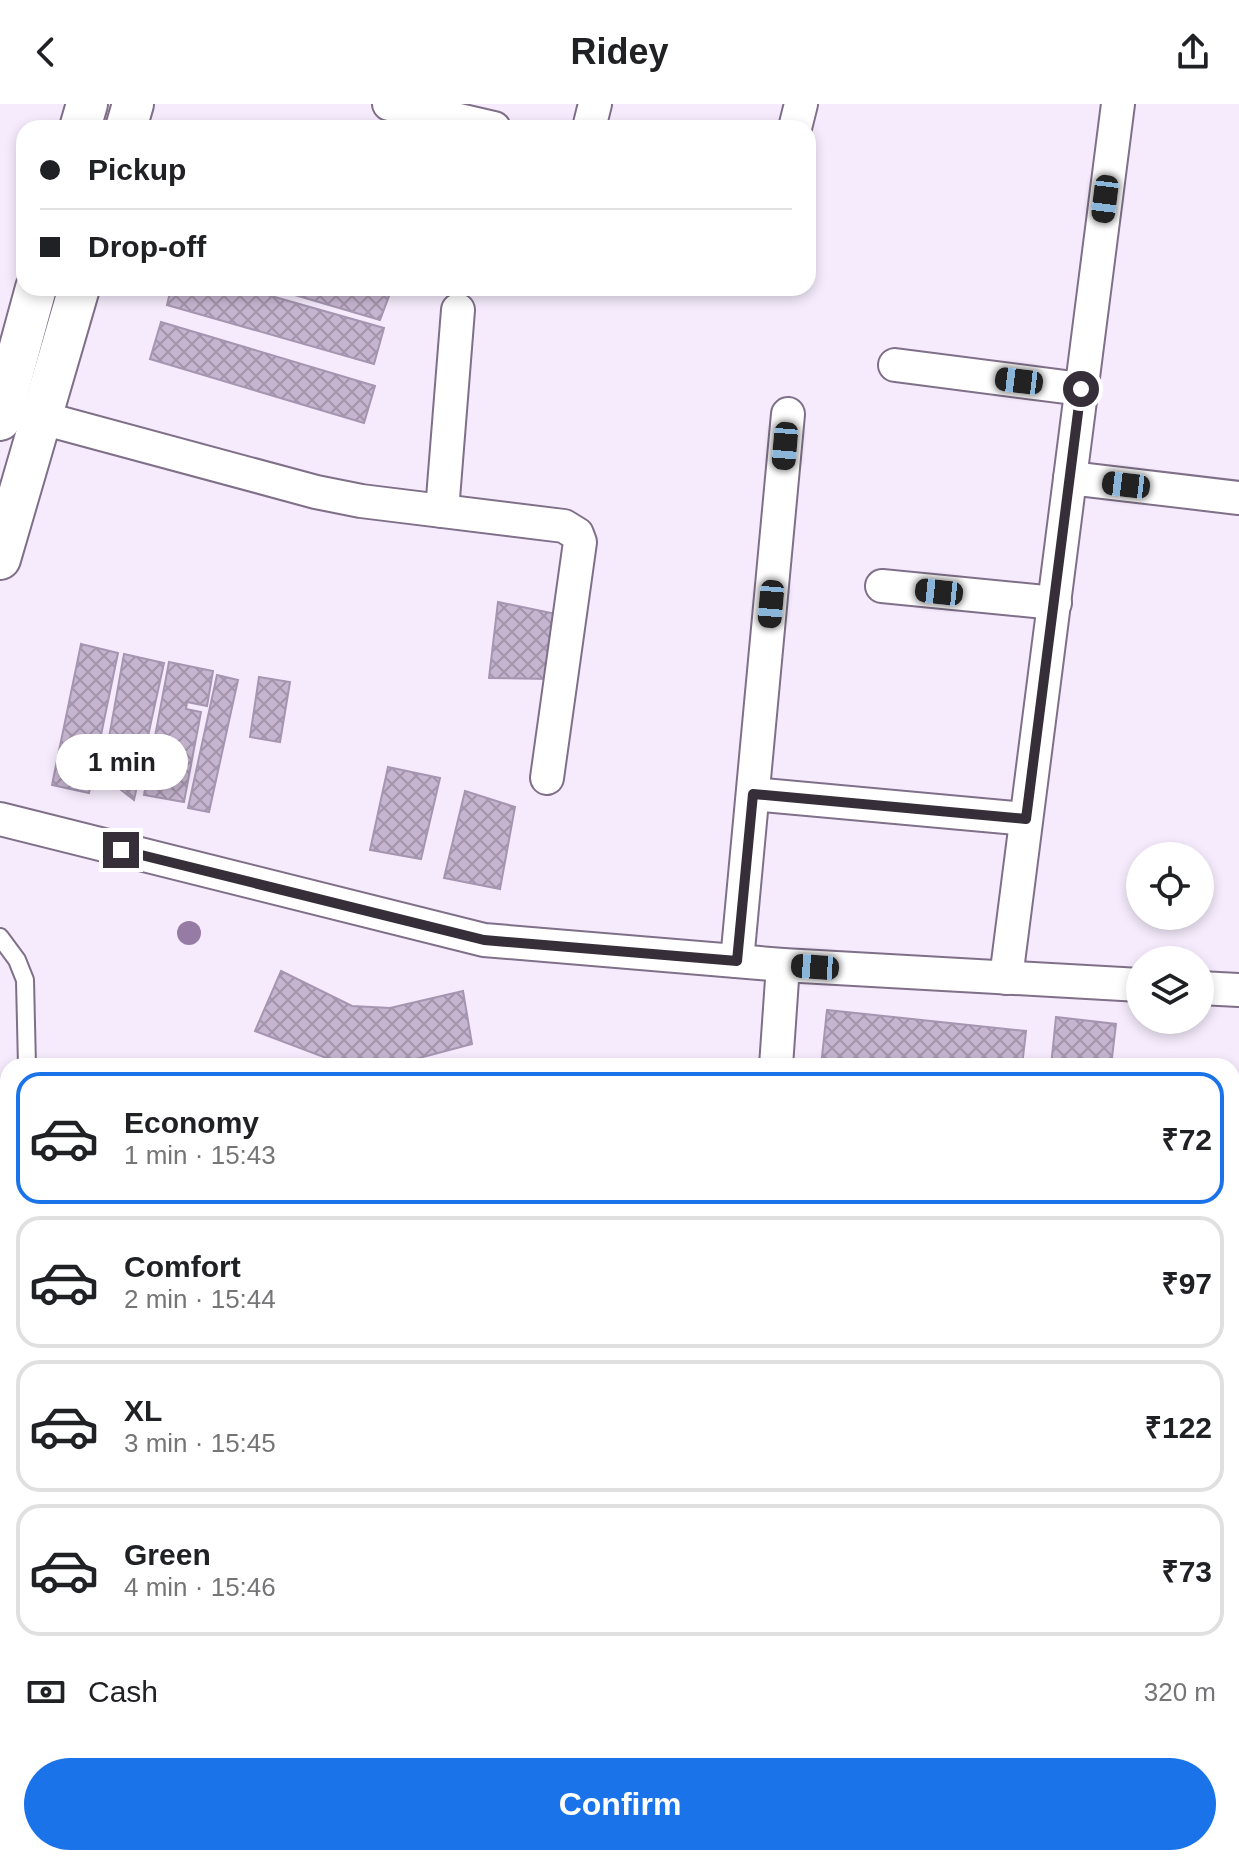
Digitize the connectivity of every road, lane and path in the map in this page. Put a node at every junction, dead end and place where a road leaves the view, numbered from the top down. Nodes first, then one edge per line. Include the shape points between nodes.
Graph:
1 (390, 104) edge
2 (1118, 104) edge
3 (459, 120) edge
4 (34, 296) edge
5 (77, 296) edge
6 (458, 310) dead end
7 (895, 365) dead end
8 (1081, 389) junction
9 (788, 414) dead end
10 (42, 418) junction
11 (0, 420) edge
12 (1070, 478) junction
13 (1239, 498) edge
14 (442, 511) junction
15 (0, 559) edge
16 (882, 586) dead end
17 (1055, 603) junction
18 (547, 778) dead end
19 (753, 794) junction
20 (0, 819) edge
21 (1026, 819) junction
22 (0, 937) edge
23 (737, 961) junction
24 (783, 965) junction
25 (1006, 978) junction
26 (1126, 984) edge
27 (1238, 985) edge
28 (1214, 987) edge
29 (27, 1058) edge
30 (777, 1058) edge

1 - 3 street
2 - 8 street
4 - 11 street
5 - 10 street
6 - 14 street
7 - 8 street
8 - 12 street
9 - 19 street
10 - 14 street via 316,492
10 - 15 street
12 - 13 street
12 - 17 street
14 - 18 street via 564,526 577,534
16 - 17 street
17 - 21 street
19 - 21 street
19 - 23 street
20 - 23 street via 484,940
21 - 25 street
22 - 29 lane via 25,980
23 - 24 street
24 - 25 street
24 - 30 street
25 - 26 street
27 - 28 street

